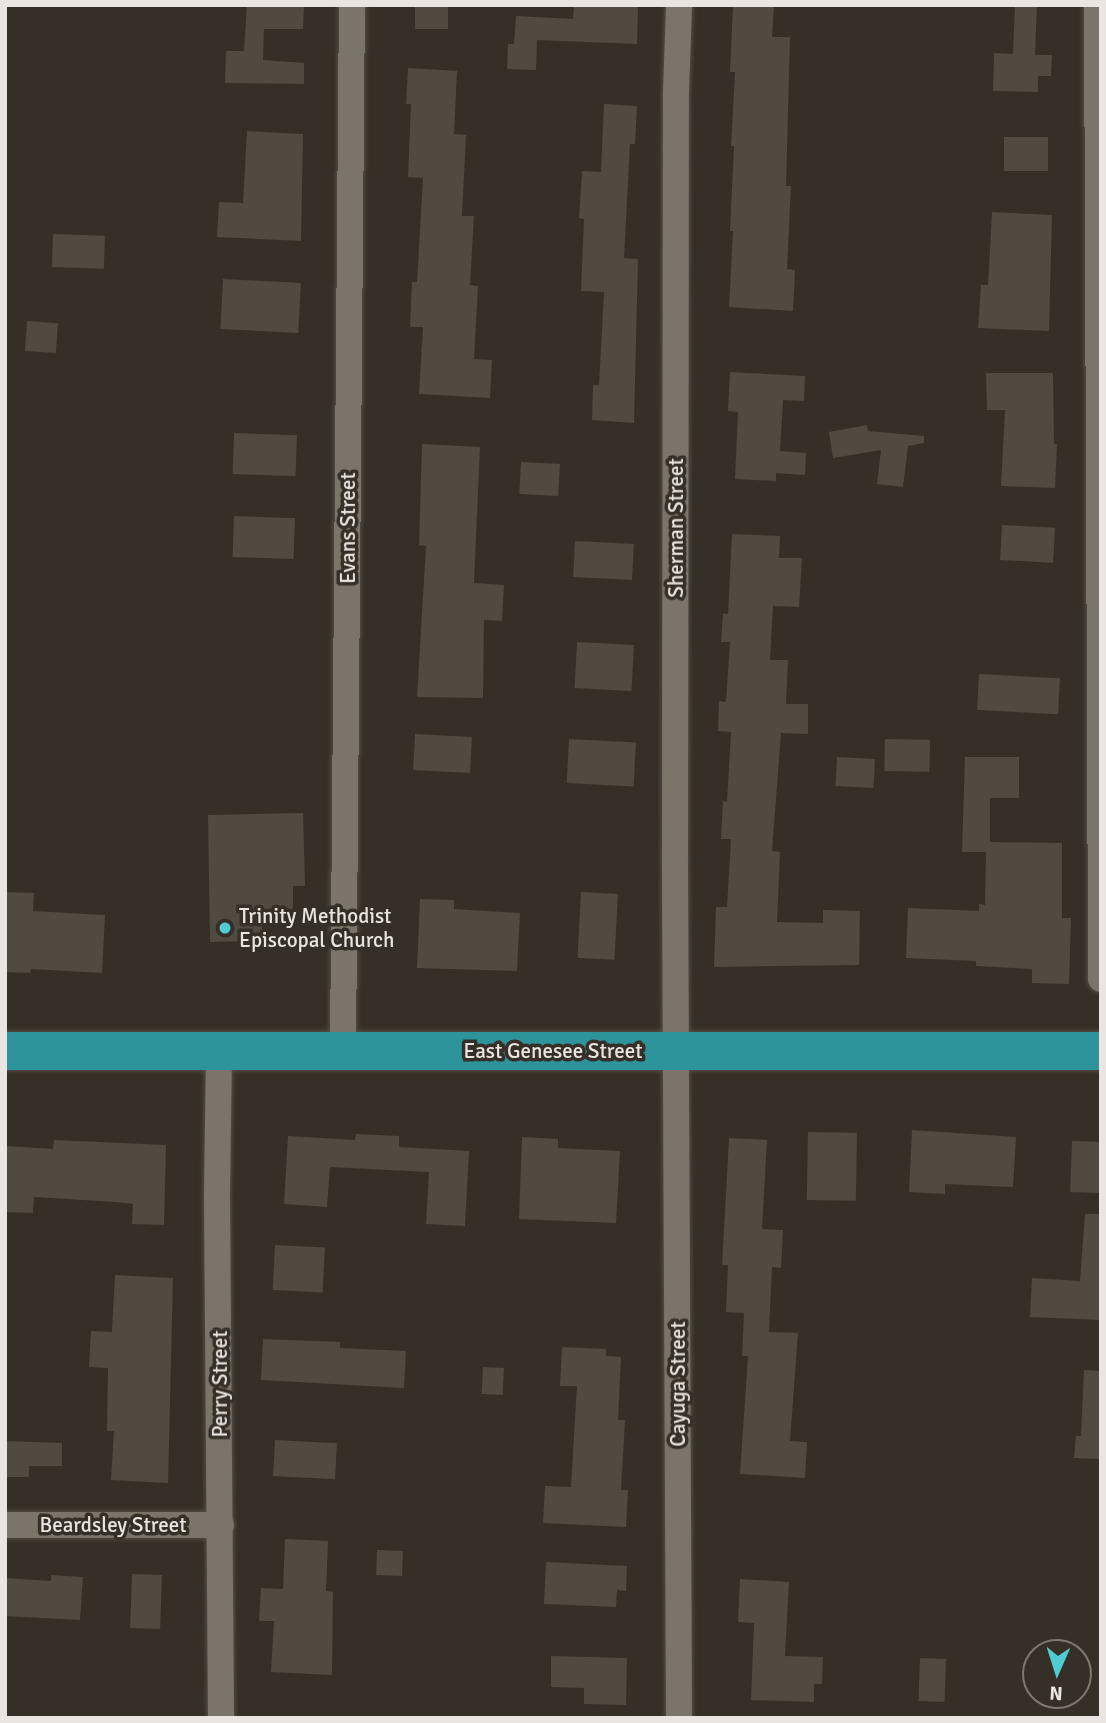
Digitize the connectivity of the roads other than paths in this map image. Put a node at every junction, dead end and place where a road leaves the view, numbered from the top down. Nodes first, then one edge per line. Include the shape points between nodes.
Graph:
1 (352, 5) edge
2 (680, 5) edge
3 (1097, 5) edge
4 (1100, 631) edge
5 (1101, 979) edge
6 (344, 1050) junction
7 (5, 1051) edge
8 (219, 1051) junction
9 (678, 1051) junction
10 (1101, 1051) edge
11 (5, 1525) edge
12 (221, 1525) junction
13 (220, 1718) edge
14 (678, 1718) edge

1 - 6 street, Evans Street
2 - 9 street, Sherman Street via 674,856
3 - 4 street
4 - 5 street
6 - 8 highway, East Genesee Street
6 - 9 highway, East Genesee Street
7 - 8 highway, East Genesee Street
8 - 12 street, Perry Street
9 - 10 highway, East Genesee Street
9 - 14 street, Cayuga Street
11 - 12 street, Beardsley Street
12 - 13 street, Perry Street

